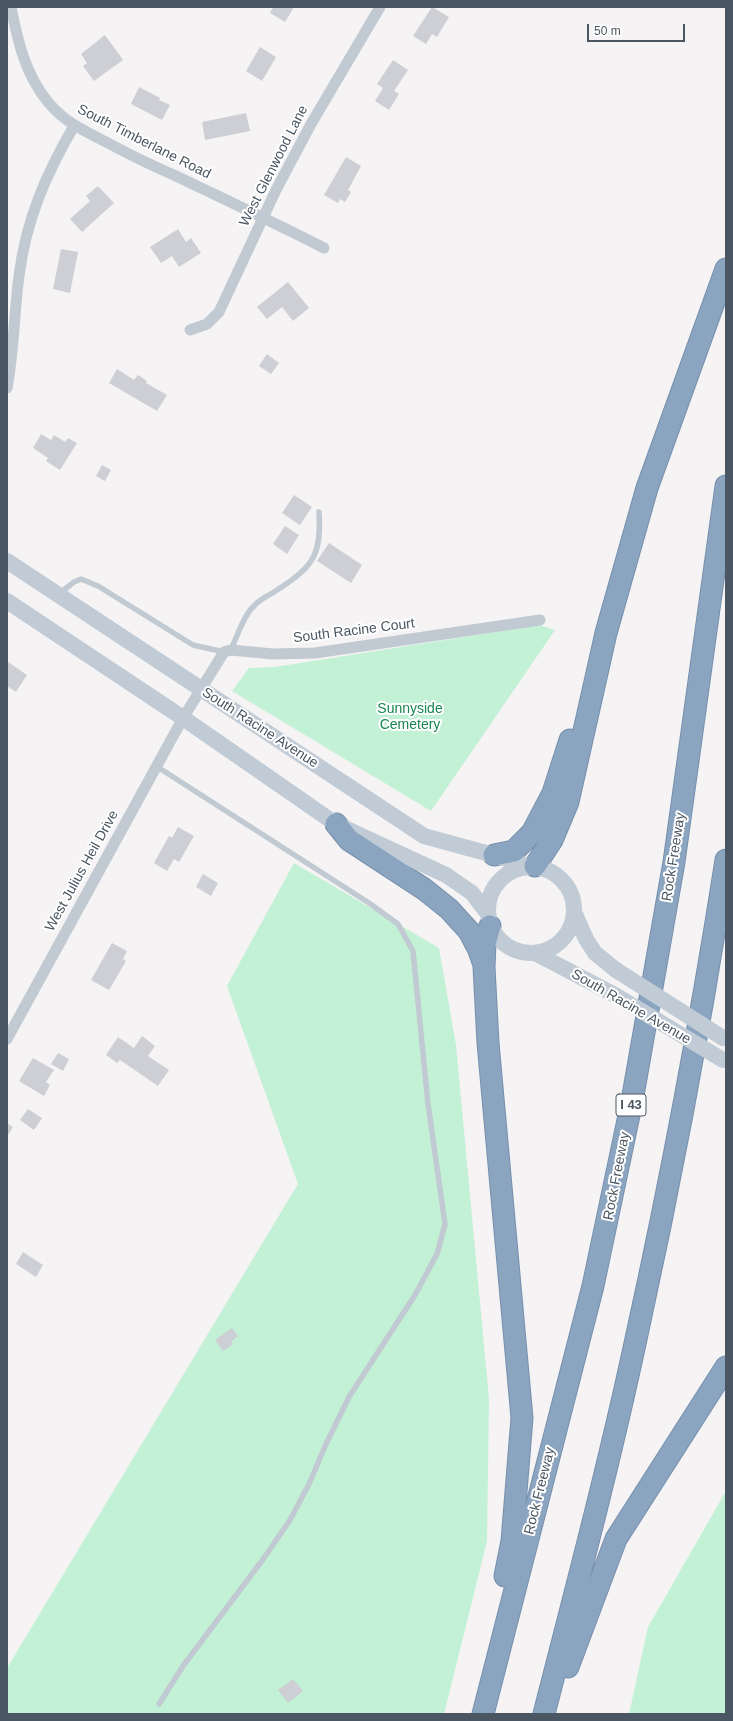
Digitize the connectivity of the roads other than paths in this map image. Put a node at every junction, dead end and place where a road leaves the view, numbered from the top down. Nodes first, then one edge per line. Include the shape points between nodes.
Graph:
1 (11, 7) edge
2 (380, 7) edge
3 (74, 126) junction
4 (263, 217) junction
5 (324, 248) dead end
6 (726, 269) edge
7 (190, 330) dead end
8 (7, 388) edge
9 (726, 486) edge
10 (319, 512) dead end
11 (7, 561) edge
12 (57, 595) junction
13 (7, 601) edge
14 (540, 620) dead end
15 (606, 633) junction
16 (228, 651) junction
17 (200, 689) junction
18 (182, 718) junction
19 (156, 766) junction
20 (336, 824) junction
21 (494, 855) junction
22 (726, 860) edge
23 (531, 866) junction
24 (574, 914) junction
25 (489, 920) junction
26 (535, 954) junction
27 (484, 967) junction
28 (7, 1039) edge
29 (725, 1039) edge
30 (725, 1061) edge
31 (726, 1361) edge
32 (726, 1367) edge
33 (709, 1392) junction
34 (159, 1704) dead end
35 (482, 1714) edge
36 (544, 1714) edge
37 (550, 1714) edge

1 - 3 street, South Timberlane Road via 20,49 28,70 49,103
2 - 4 street, West Glenwood Lane via 311,124
3 - 4 street, South Timberlane Road
3 - 8 street via 43,184 28,230 19,277 12,363
4 - 5 street, South Timberlane Road
4 - 7 street, West Glenwood Lane via 219,312 207,324
6 - 15 highway via 647,488
9 - 35 highway, Rock Freeway / I 43 via 674,862 632,1101 593,1286
10 - 16 lane via 318,544 314,558 292,580 253,606
11 - 12 main road, South Racine Avenue
12 - 16 lane via 81,579 98,586 193,645
12 - 17 main road, South Racine Avenue
13 - 18 main road
14 - 16 street, South Racine Court via 315,653
15 - 21 highway via 553,793 532,833 514,851
15 - 23 highway via 568,802 552,840
16 - 17 street
17 - 18 street
17 - 21 main road, South Racine Avenue via 424,836
18 - 19 street, West Julius Heil Drive
18 - 20 main road
19 - 28 street, West Julius Heil Drive
19 - 34 lane via 369,902 398,924 413,951 428,1104 445,1224 437,1254 415,1295 349,1397 290,1520 183,1666
20 - 25 main road via 446,876 472,893
20 - 27 highway via 349,840 424,889 449,909 469,931
21 - 23 main road, South Racine Avenue
22 - 36 highway via 666,1202 605,1473
23 - 24 main road via 548,870 560,877 569,887 574,900
23 - 25 main road via 516,869 497,882 488,903
24 - 26 main road via 571,928 562,941 550,949
24 - 29 main road, South Racine Avenue, bridge via 595,954
25 - 26 main road via 498,938 508,947 521,953
25 - 27 highway
26 - 30 main road, South Racine Avenue, bridge via 615,995
27 - 35 highway via 488,1043 522,1418 512,1542
31 - 33 highway
32 - 33 highway
33 - 37 highway via 616,1539

